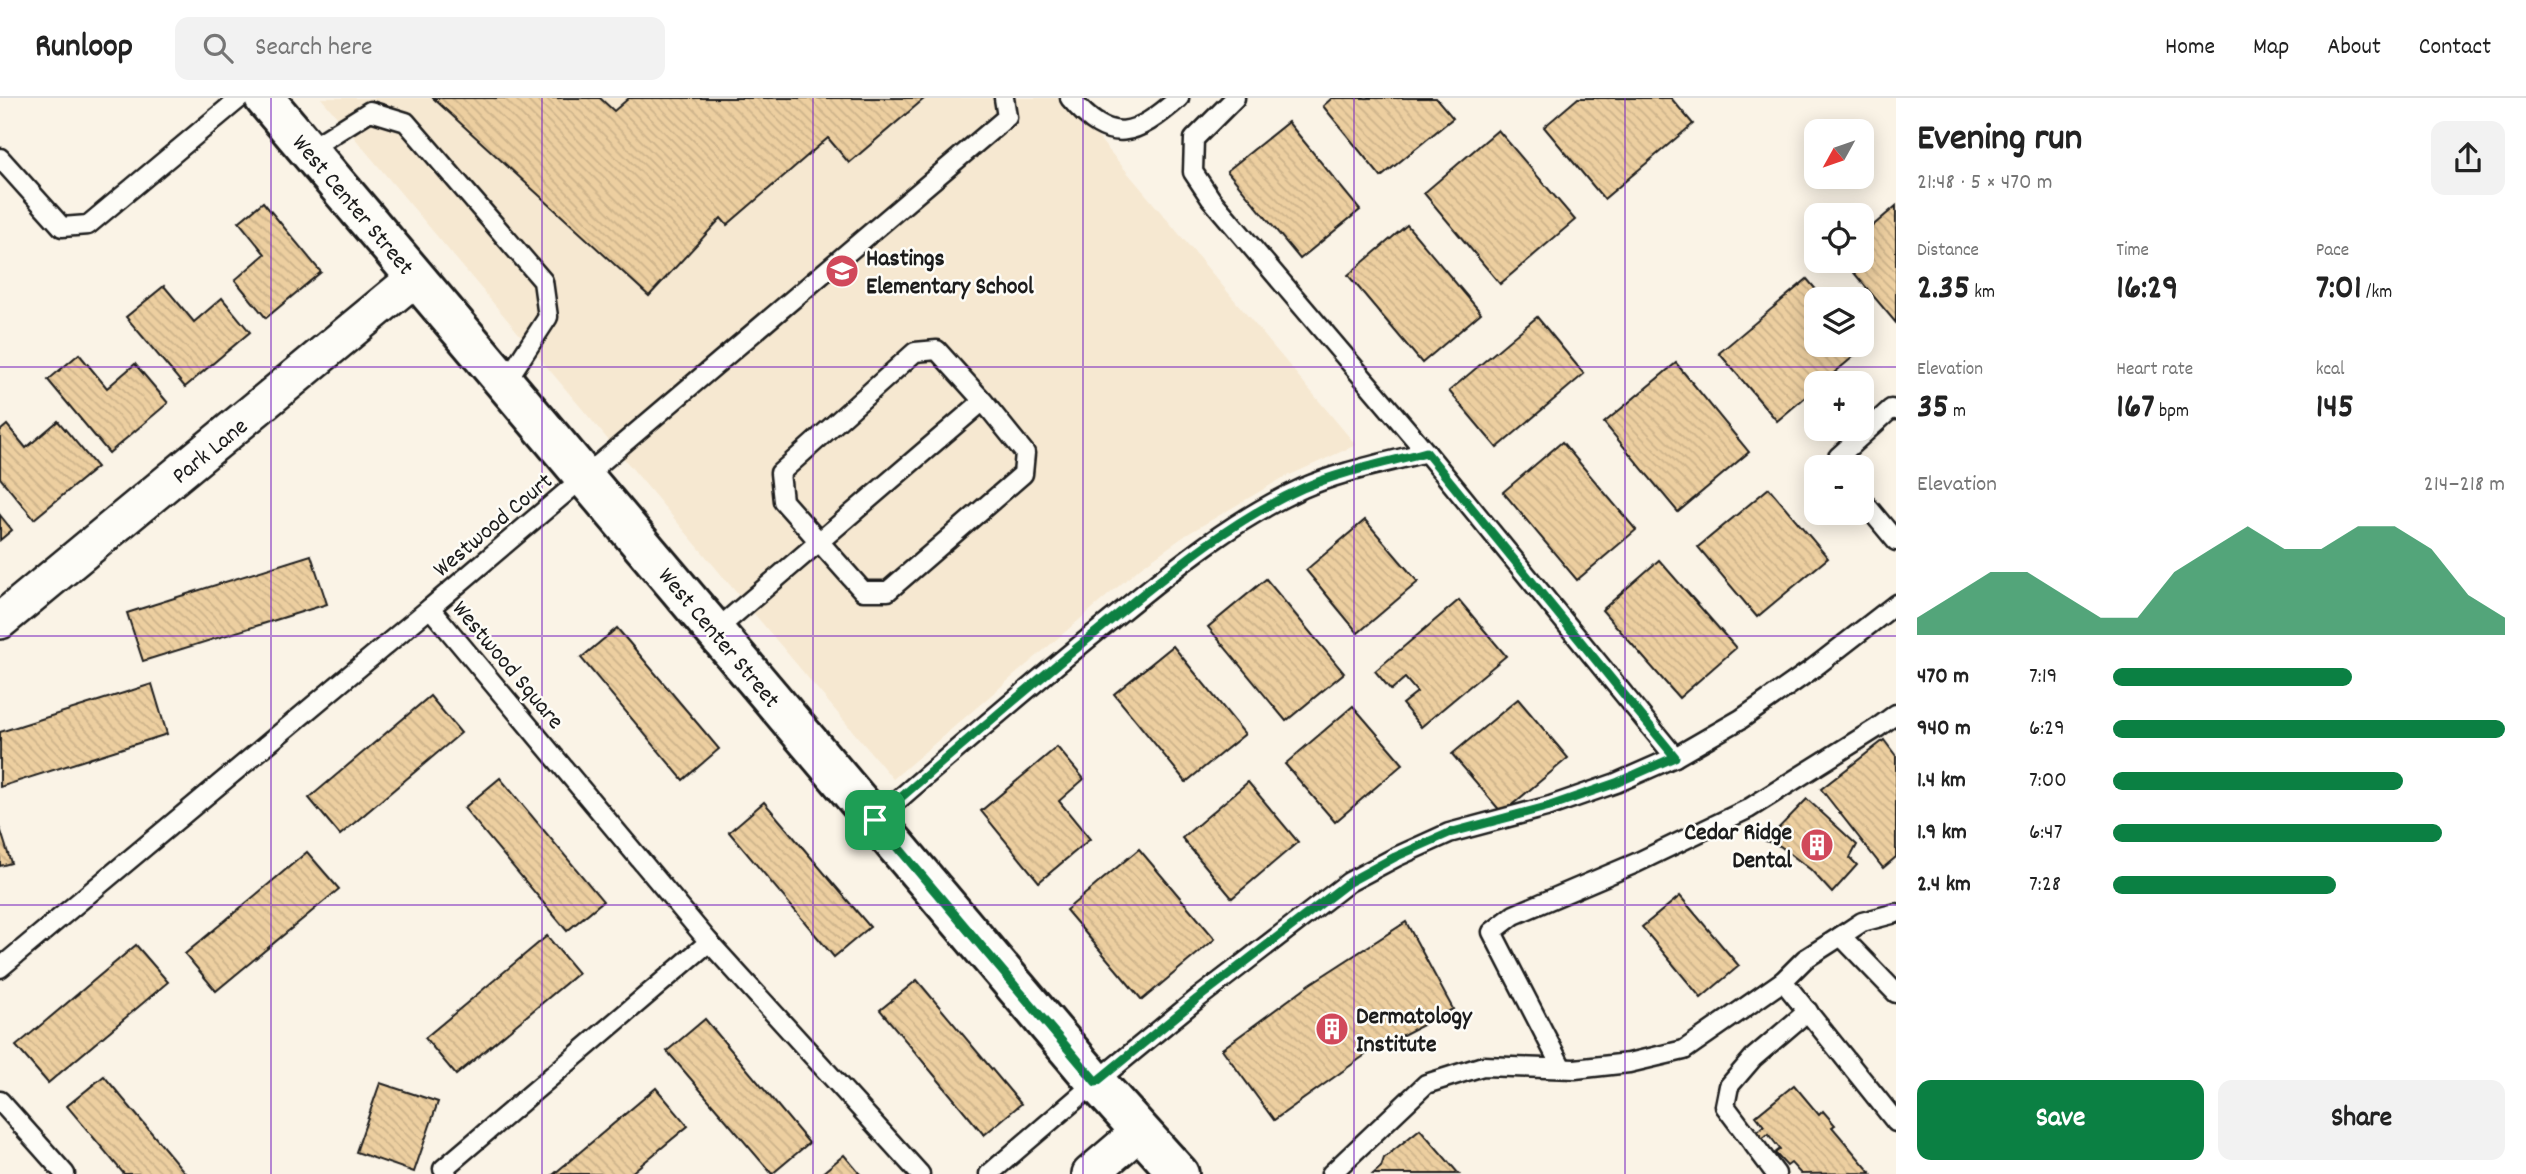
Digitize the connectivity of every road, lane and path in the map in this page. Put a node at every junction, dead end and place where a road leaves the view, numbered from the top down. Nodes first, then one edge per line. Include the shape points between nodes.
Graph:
1 (240, 98) edge
2 (264, 98) edge
3 (1004, 98) edge
4 (1070, 98) edge
5 (1179, 98) edge
6 (1236, 98) edge
7 (308, 150) junction
8 (0, 158) edge
9 (416, 277) junction
10 (505, 383) junction
11 (983, 401) junction
12 (1896, 410) edge
13 (1426, 452) junction
14 (1840, 455) edge
15 (585, 477) junction
16 (1874, 514) edge
17 (1896, 541) edge
18 (818, 542) junction
19 (1896, 604) edge
20 (430, 608) junction
21 (0, 621) edge
22 (715, 631) junction
23 (1896, 714) edge
24 (1675, 757) junction
25 (875, 820) junction
26 (1896, 913) edge
27 (1840, 936) junction
28 (709, 942) junction
29 (0, 968) edge
30 (1783, 981) junction
31 (1896, 993) edge
32 (1808, 1011) junction
33 (1562, 1068) junction
34 (1096, 1082) junction
35 (0, 1101) edge
36 (1896, 1122) edge
37 (1139, 1132) junction
38 (65, 1174) edge
39 (447, 1174) edge
40 (919, 1174) edge
41 (989, 1174) edge
42 (1090, 1174) edge
43 (1179, 1174) edge
44 (1331, 1174) edge
45 (1776, 1174) edge

1 - 8 lane via 88,225 62,227
2 - 7 street, West Center Street
3 - 15 lane, Westwood Court via 1007,117
4 - 5 lane via 1094,124 1110,131 1154,120
6 - 13 lane via 1194,139 1193,172 1211,200
7 - 9 street, West Center Street
7 - 10 lane via 370,111 406,122 543,281 548,317
9 - 10 street, West Center Street
9 - 21 street, Park Lane
10 - 15 street, West Center Street
11 - 18 lane
11 - 18 lane via 937,350 915,352 780,473 783,500
11 - 18 lane via 1025,453 1023,474 888,592 863,591
12 - 14 lane via 1891,409
13 - 24 lane
13 - 25 lane via 1304,488 1244,520 1168,573
15 - 20 lane, Westwood Court
15 - 22 street, West Center Street
16 - 17 lane
18 - 22 lane
19 - 24 lane via 1741,719
20 - 28 lane, Westwood Square
20 - 29 lane, Westwood Square
22 - 25 street, West Center Street
23 - 33 lane via 1748,809 1514,915 1492,932
24 - 34 lane via 1550,806 1449,833 1349,882
25 - 34 street, West Center Street
26 - 27 lane via 1862,922
27 - 30 lane via 1805,959
27 - 31 lane
28 - 39 lane via 443,1169
28 - 40 lane, Westwood Square
30 - 32 lane
30 - 33 lane via 1684,1050 1629,1063
32 - 36 lane
32 - 45 lane via 1753,1058 1729,1086 1725,1106
33 - 44 lane via 1483,1066 1426,1084
34 - 37 street, West Center Street
34 - 41 lane
35 - 38 lane
37 - 42 street
37 - 43 street, West Center Street

